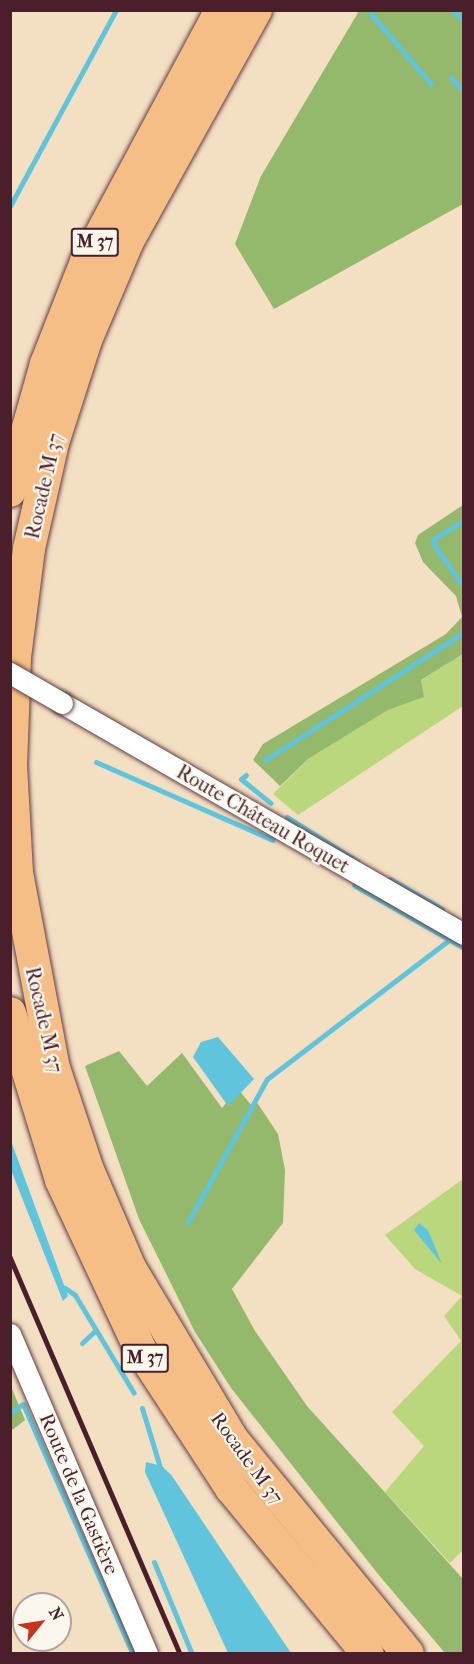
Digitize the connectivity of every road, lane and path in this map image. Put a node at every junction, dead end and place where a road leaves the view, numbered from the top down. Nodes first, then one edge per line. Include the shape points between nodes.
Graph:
1 (221, 10) edge
2 (256, 10) edge
3 (10, 491) edge
4 (10, 673) edge
5 (464, 934) edge
6 (10, 1013) edge
7 (10, 1334) edge
8 (147, 1653) edge
9 (368, 1653) edge
10 (408, 1653) edge

1 - 3 highway, Rocade M 37 / M 37 via 86,262 46,364
2 - 10 highway, Rocade M 37 / M 37 via 128,241 86,340 56,434 29,549 15,648 11,765 18,873 30,963 54,1068 88,1170 130,1268 232,1440
4 - 5 street, Route Château Roquet, bridge
6 - 9 highway, Rocade M 37 / M 37 via 60,1180 140,1349 231,1488
7 - 8 street, Route de la Gastière

